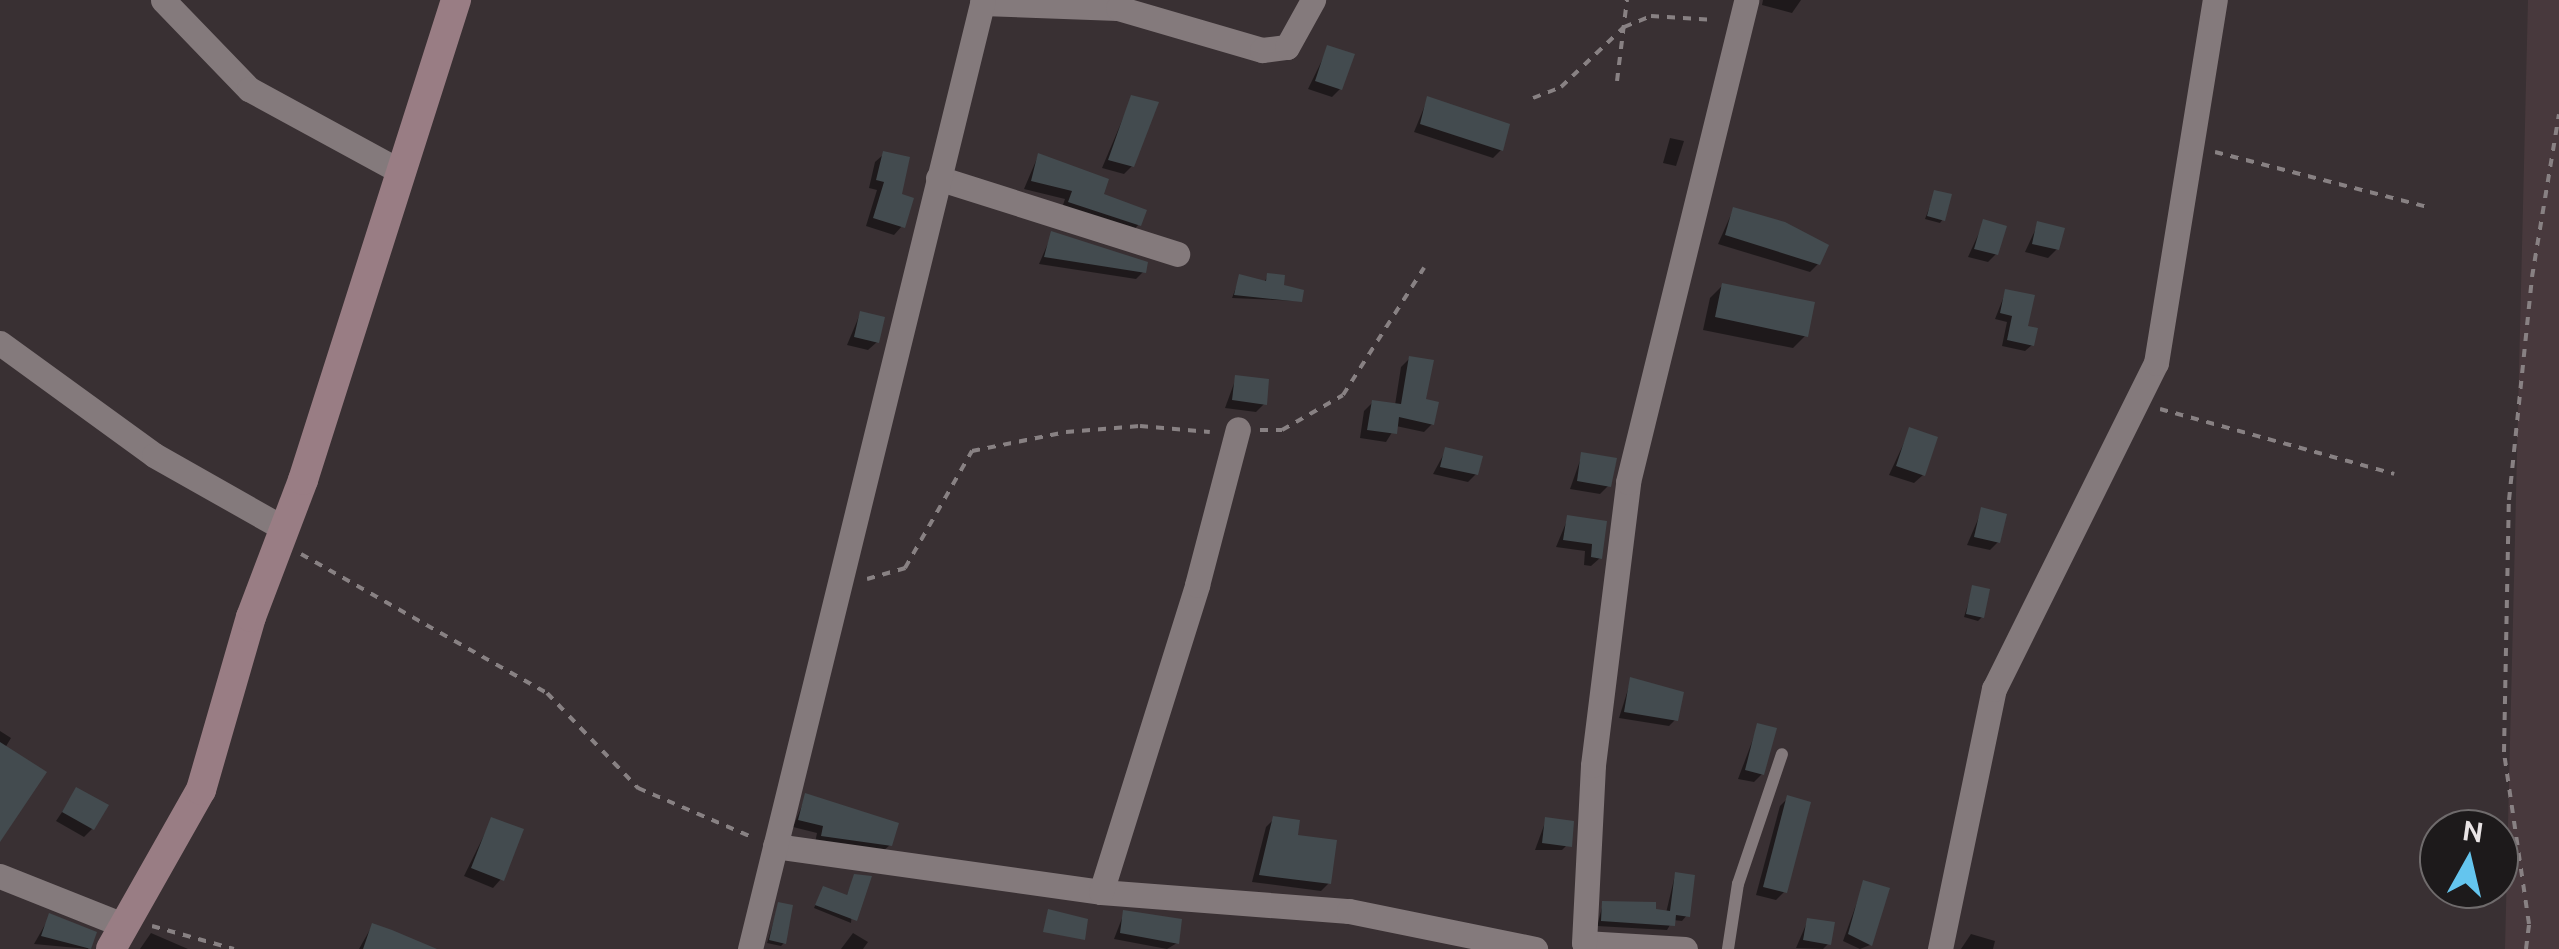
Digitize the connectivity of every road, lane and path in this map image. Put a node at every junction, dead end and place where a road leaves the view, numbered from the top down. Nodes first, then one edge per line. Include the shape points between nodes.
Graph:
1 (163, 0) edge
2 (456, 0) edge
3 (1314, 0) edge
4 (1627, 0) edge
5 (2215, 0) edge
6 (982, 1) edge
7 (1743, 10) edge
8 (1624, 27) junction
9 (1617, 82) dead end
10 (1533, 98) dead end
11 (2559, 114) edge
12 (2192, 146) junction
13 (401, 172) junction
14 (938, 178) junction
15 (2432, 208) dead end
16 (1177, 254) dead end
17 (1424, 268) dead end
18 (0, 342) edge
19 (2136, 403) junction
20 (1238, 429) junction
21 (2394, 474) dead end
22 (282, 535) junction
23 (843, 585) junction
24 (1782, 754) dead end
25 (775, 846) junction
26 (0, 876) edge
27 (1101, 892) junction
28 (120, 931) edge
29 (1584, 946) edge
30 (234, 949) edge
31 (750, 949) edge
32 (1536, 949) edge
33 (1686, 949) edge
34 (1728, 949) edge
35 (1940, 949) edge
36 (2526, 949) edge

1 - 13 street via 248,89
2 - 13 street
3 - 6 street via 1288,47 1262,50 1118,8
4 - 8 path
5 - 12 street
6 - 14 street
7 - 8 path via 1652,16
7 - 29 street via 1628,482 1593,764
8 - 9 path
8 - 10 path via 1561,86
11 - 36 path via 2532,277 2510,500 2504,752 2529,924
12 - 15 path
12 - 19 street via 2156,362
13 - 22 street
14 - 16 street
14 - 23 street
17 - 20 path via 1343,395 1282,430
18 - 22 street via 154,455
19 - 21 path
19 - 35 street via 1994,689
20 - 23 path via 1066,432 972,451 905,568
20 - 27 street via 1198,586
22 - 25 path via 547,693 638,788
22 - 28 street via 201,790
23 - 25 street
24 - 34 lane via 1738,884
25 - 27 street
25 - 31 street
26 - 28 street
27 - 32 street via 1349,911
28 - 30 path
29 - 33 street

